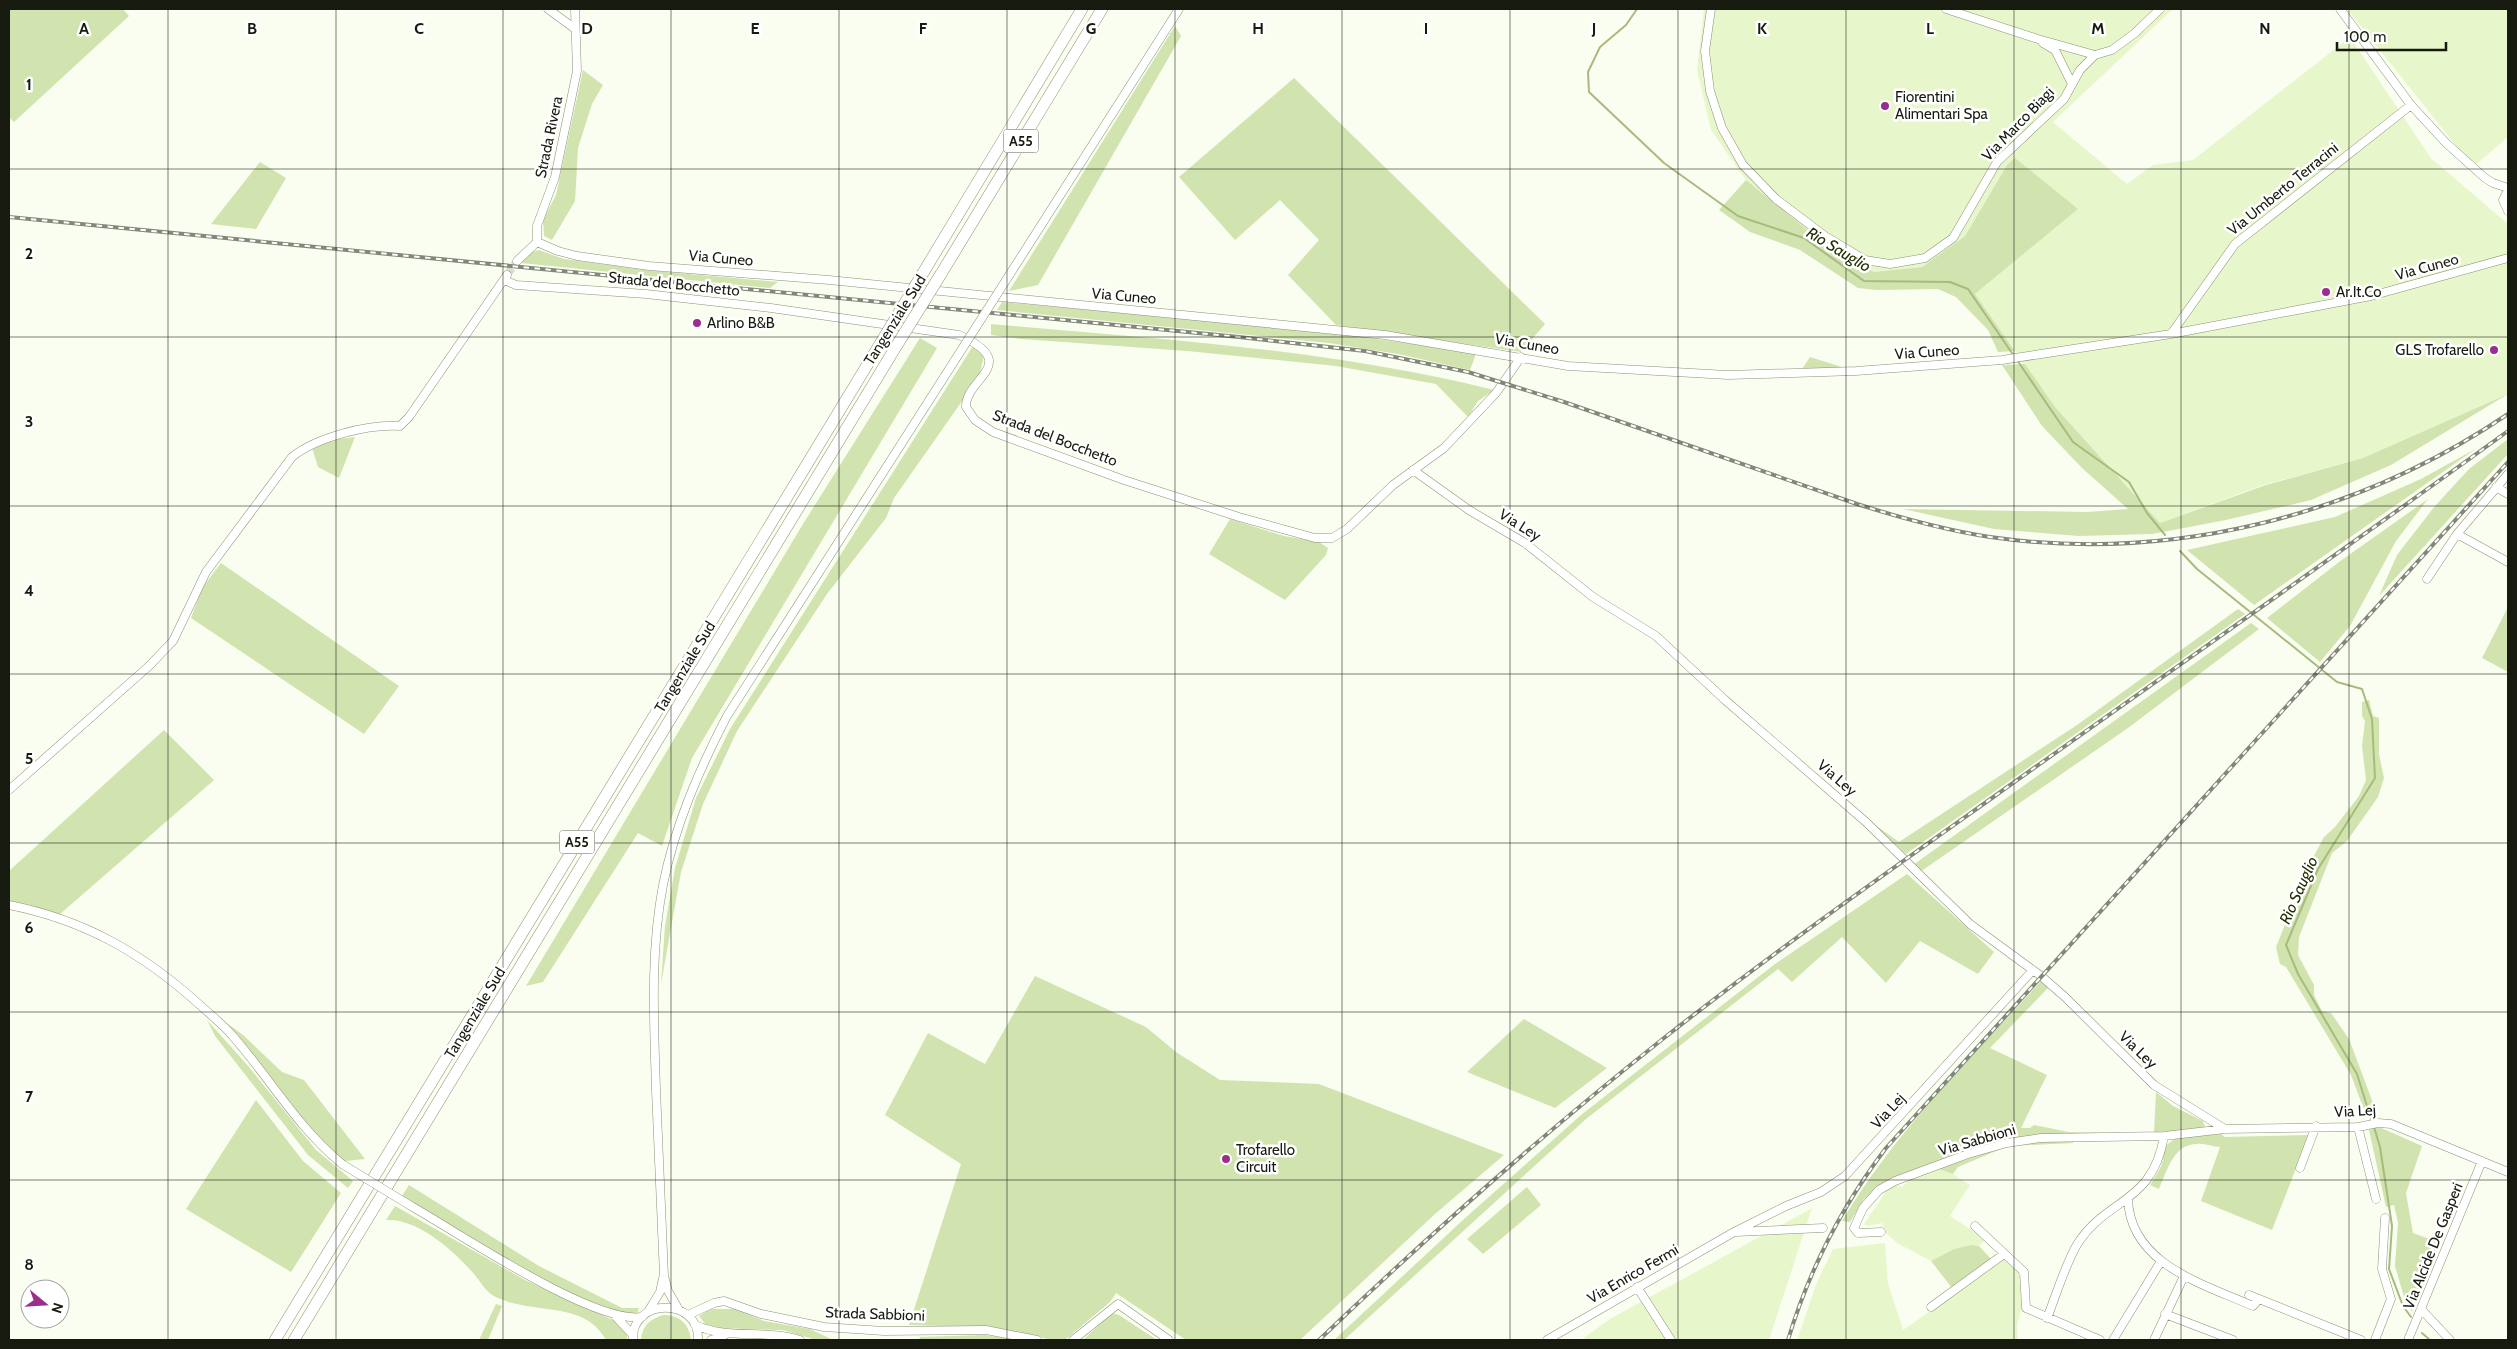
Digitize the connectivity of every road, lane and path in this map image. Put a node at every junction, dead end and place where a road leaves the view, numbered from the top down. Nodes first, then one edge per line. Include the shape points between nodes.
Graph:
1 (548, 9) edge
2 (575, 9) edge
3 (1082, 9) edge
4 (1102, 9) edge
5 (1179, 9) edge
6 (1711, 9) edge
7 (1946, 9) edge
8 (2160, 9) edge
9 (2340, 9) edge
10 (574, 28) junction
11 (2038, 39) junction
12 (2095, 55) junction
13 (2072, 84) junction
14 (2411, 105) junction
15 (2493, 183) junction
16 (2508, 189) edge
17 (2503, 200) junction
18 (2508, 211) edge
19 (537, 242) junction
20 (2508, 258) edge
21 (517, 261) tunnel mouth
22 (2171, 334) junction
23 (1521, 357) junction
24 (1413, 470) junction
25 (2508, 474) edge
26 (2496, 487) junction
27 (2508, 494) edge
28 (2457, 534) junction
29 (2508, 562) edge
30 (2427, 579) dead end
31 (9, 790) edge
32 (9, 905) edge
33 (2033, 970) junction
34 (2316, 1126) junction
35 (2358, 1127) junction
36 (2225, 1129) junction
37 (2164, 1136) junction
38 (2482, 1161) junction
39 (2300, 1168) dead end
40 (2508, 1172) edge
41 (2128, 1199) junction
42 (2376, 1199) dead end
43 (2384, 1218) dead end
44 (1975, 1226) dead end
45 (1824, 1228) dead end
46 (1734, 1232) junction
47 (1881, 1232) dead end
48 (2004, 1254) junction
49 (2160, 1261) junction
50 (664, 1276) junction
51 (2184, 1276) junction
52 (1637, 1287) junction
53 (2248, 1295) dead end
54 (2259, 1299) junction
55 (1931, 1306) dead end
56 (680, 1310) junction
57 (2422, 1310) junction
58 (645, 1314) junction
59 (2165, 1314) junction
60 (615, 1316) junction
61 (688, 1316) junction
62 (2047, 1318) junction
63 (695, 1325) junction
64 (732, 1333) junction
65 (633, 1338) edge
66 (275, 1340) edge
67 (294, 1340) edge
68 (698, 1340) edge
69 (711, 1340) edge
70 (800, 1340) edge
71 (1037, 1340) edge
72 (1073, 1340) edge
73 (1169, 1340) edge
74 (1546, 1340) edge
75 (1671, 1340) edge
76 (2100, 1340) edge
77 (2113, 1340) edge
78 (2154, 1340) edge
79 (2233, 1340) edge
80 (2361, 1340) edge
81 (2375, 1340) edge
82 (2408, 1340) edge
83 (2450, 1340) edge

1 - 10 street
2 - 10 street, Strada Rivera
3 - 66 highway, Tangenziale Sud / A55, bridge
4 - 67 highway, Tangenziale Sud / A55, bridge
5 - 50 street, bridge via 727,716 699,771 663,886 655,952 653,1019
6 - 13 street, Via Marco Biagi via 1705,51 1710,91 1722,128 1743,165 1776,199 1825,236 1850,252 1877,263 1925,258 1953,238 1997,162 2057,106
7 - 11 street
8 - 12 street, Via Marco Biagi via 2112,50
9 - 14 street
10 - 19 street, Strada Rivera via 577,71 555,177 538,226
11 - 12 street
11 - 13 street via 2055,50
12 - 13 street, Via Marco Biagi
14 - 15 street via 2446,143
14 - 22 street, Via Umberto Terracini via 2235,244
15 - 16 street
15 - 17 street
16 - 17 street
17 - 18 street
19 - 21 street
19 - 23 street, Via Cuneo via 577,256 649,266 829,280 1385,335
20 - 22 street, Via Cuneo via 2371,296
22 - 23 street, Via Cuneo via 2002,360 1856,371 1728,375 1568,366
23 - 24 street, Strada del Bocchetto via 1496,393 1444,448
24 - 31 street, Strada del Bocchetto via 1340,535 1315,538 1133,483 993,432 975,420 966,407 968,397 986,370 987,356 984,348 958,335 771,308 646,294 516,285 506,278 400,426 382,425 342,434 302,449 292,457 206,572 173,641
24 - 33 street, Via Ley via 1469,510 1525,543 1593,597 1656,636 1866,822 1970,924
25 - 26 street
26 - 27 street
26 - 28 street
28 - 29 street
28 - 30 street
32 - 60 street, bridge via 101,935 168,976 231,1034 299,1122 342,1164 532,1277
33 - 36 street, Via Ley via 2154,1085
33 - 46 street, Via Lej via 1845,1176 1821,1192
34 - 35 street, Via Lej
34 - 36 street, Via Lej
34 - 39 street
35 - 38 street, Via Lej via 2391,1124
35 - 42 street
36 - 37 street, Via Lej
37 - 41 street via 2154,1172
37 - 47 street, Via Sabbioni via 2042,1138 1968,1154 1879,1190 1863,1208 1854,1228 1858,1233
38 - 40 street, Via Lej
38 - 57 street, Via Alcide De Gasperi
41 - 49 street via 2128,1211 2140,1242
41 - 62 street via 2095,1223 2078,1244
43 - 81 street via 2382,1269 2391,1299
44 - 48 street
45 - 46 street
46 - 52 street, Via Enrico Fermi
48 - 55 street
48 - 62 street via 2024,1272 2026,1308
49 - 51 street
49 - 77 street
50 - 56 street via 668,1291
50 - 58 street via 660,1292
51 - 54 street via 2253,1306
51 - 59 street
52 - 74 street, Via Enrico Fermi
52 - 75 street
53 - 54 street
54 - 80 street
56 - 58 street via 669,1307
56 - 61 street
57 - 82 street, Via Alcide De Gasperi
57 - 83 street
58 - 60 street via 632,1318
58 - 65 street
59 - 78 street
59 - 79 street
60 - 65 street
61 - 63 street
61 - 71 street, Strada Sabbioni via 724,1301 761,1314 824,1326 876,1330 986,1330
62 - 76 street
63 - 64 street
63 - 68 street
64 - 69 street
64 - 70 street via 772,1334
72 - 73 street via 1118,1304

